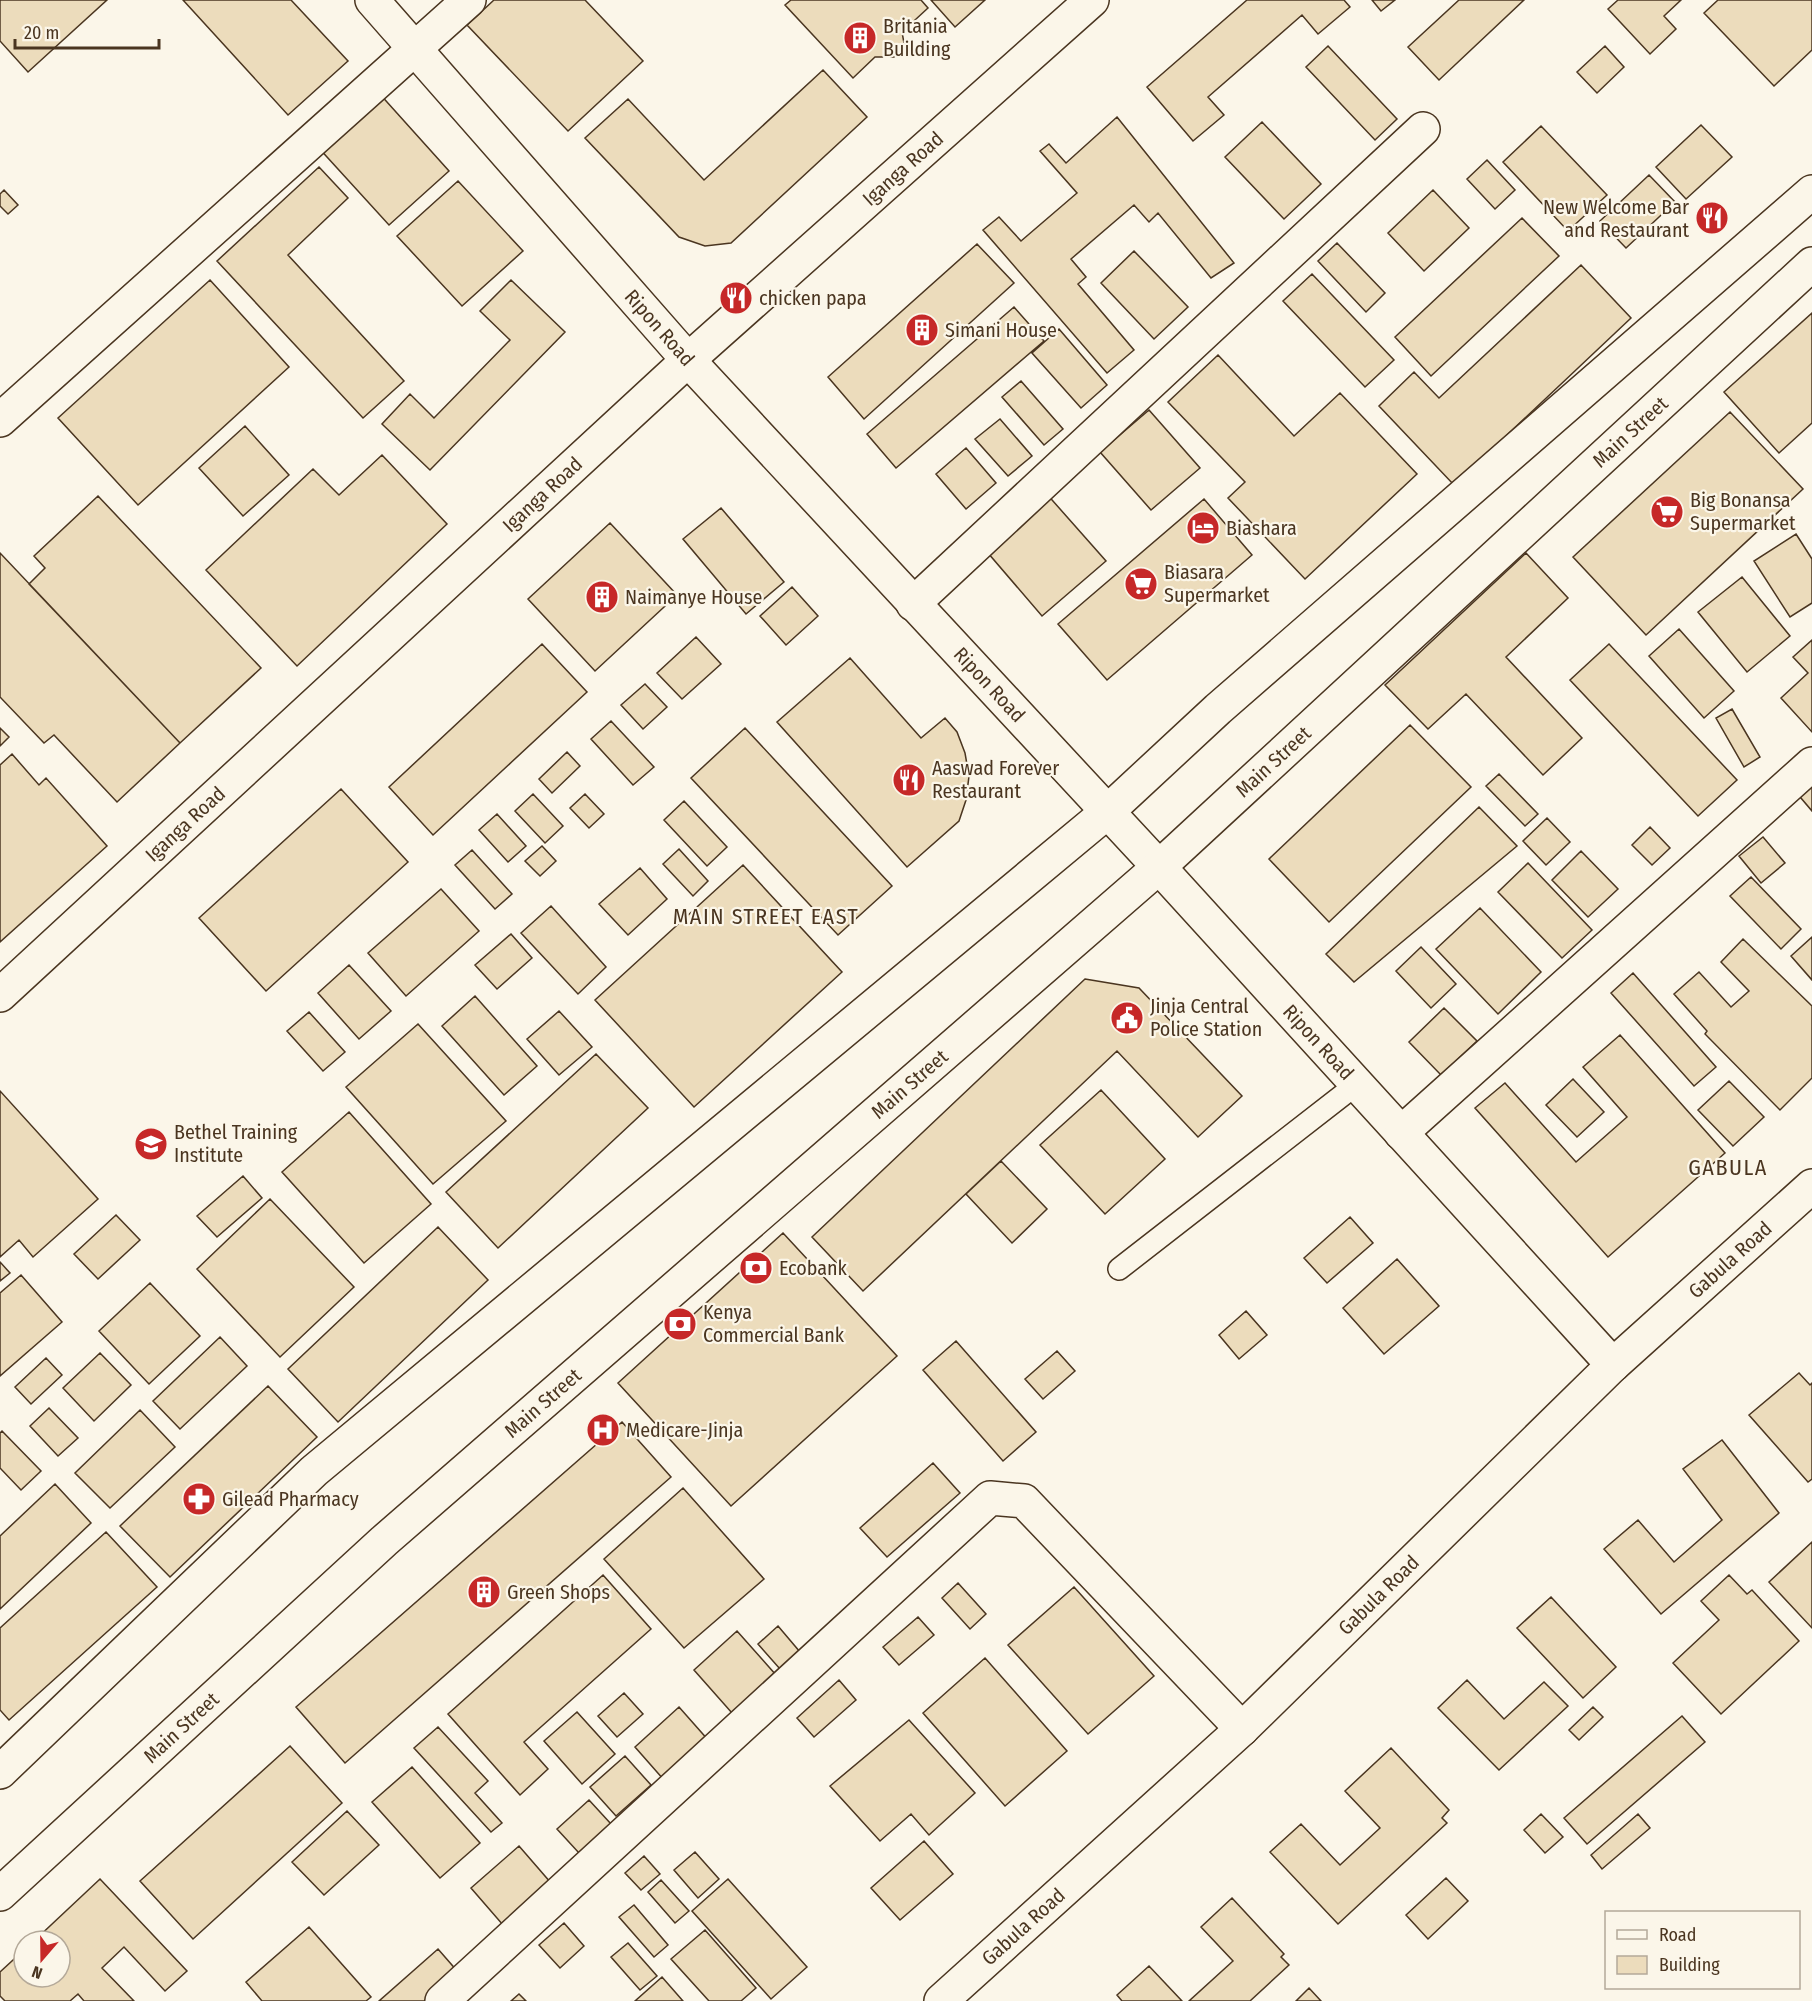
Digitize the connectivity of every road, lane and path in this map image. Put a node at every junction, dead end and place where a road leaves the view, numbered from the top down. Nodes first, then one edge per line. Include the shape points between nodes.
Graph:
1 (372, 0) edge
2 (469, 0) edge
3 (1092, 0) edge
4 (415, 49) junction
5 (1423, 129) dead end
6 (1812, 192) edge
7 (1812, 264) edge
8 (688, 360) junction
9 (0, 420) edge
10 (913, 604) junction
11 (1812, 764) edge
12 (1106, 813) junction
13 (1159, 867) junction
14 (0, 995) edge
15 (1357, 1084) junction
16 (1401, 1133) junction
17 (1812, 1186) edge
18 (1119, 1269) dead end
19 (1613, 1365) junction
20 (1242, 1729) junction
21 (0, 1772) edge
22 (0, 1894) edge
23 (442, 2001) edge
24 (941, 2001) edge

1 - 4 street, Ripon Road
2 - 4 street
3 - 8 street, Iganga Road
4 - 8 street, Ripon Road
4 - 9 street
5 - 10 street
6 - 12 street via 1218,709
7 - 13 street, Main Street
8 - 10 street, Ripon Road
8 - 14 street, Iganga Road
10 - 12 street, Ripon Road
11 - 16 street
12 - 13 street, Ripon Road
12 - 21 street via 314,1471
13 - 15 street, Ripon Road
13 - 22 street, Main Street via 384,1541
15 - 16 street, Ripon Road
15 - 18 lane
16 - 19 street, Ripon Road
17 - 19 street, Gabula Road
19 - 20 street, Gabula Road
20 - 23 street via 1024,1502 990,1498
20 - 24 street, Gabula Road

